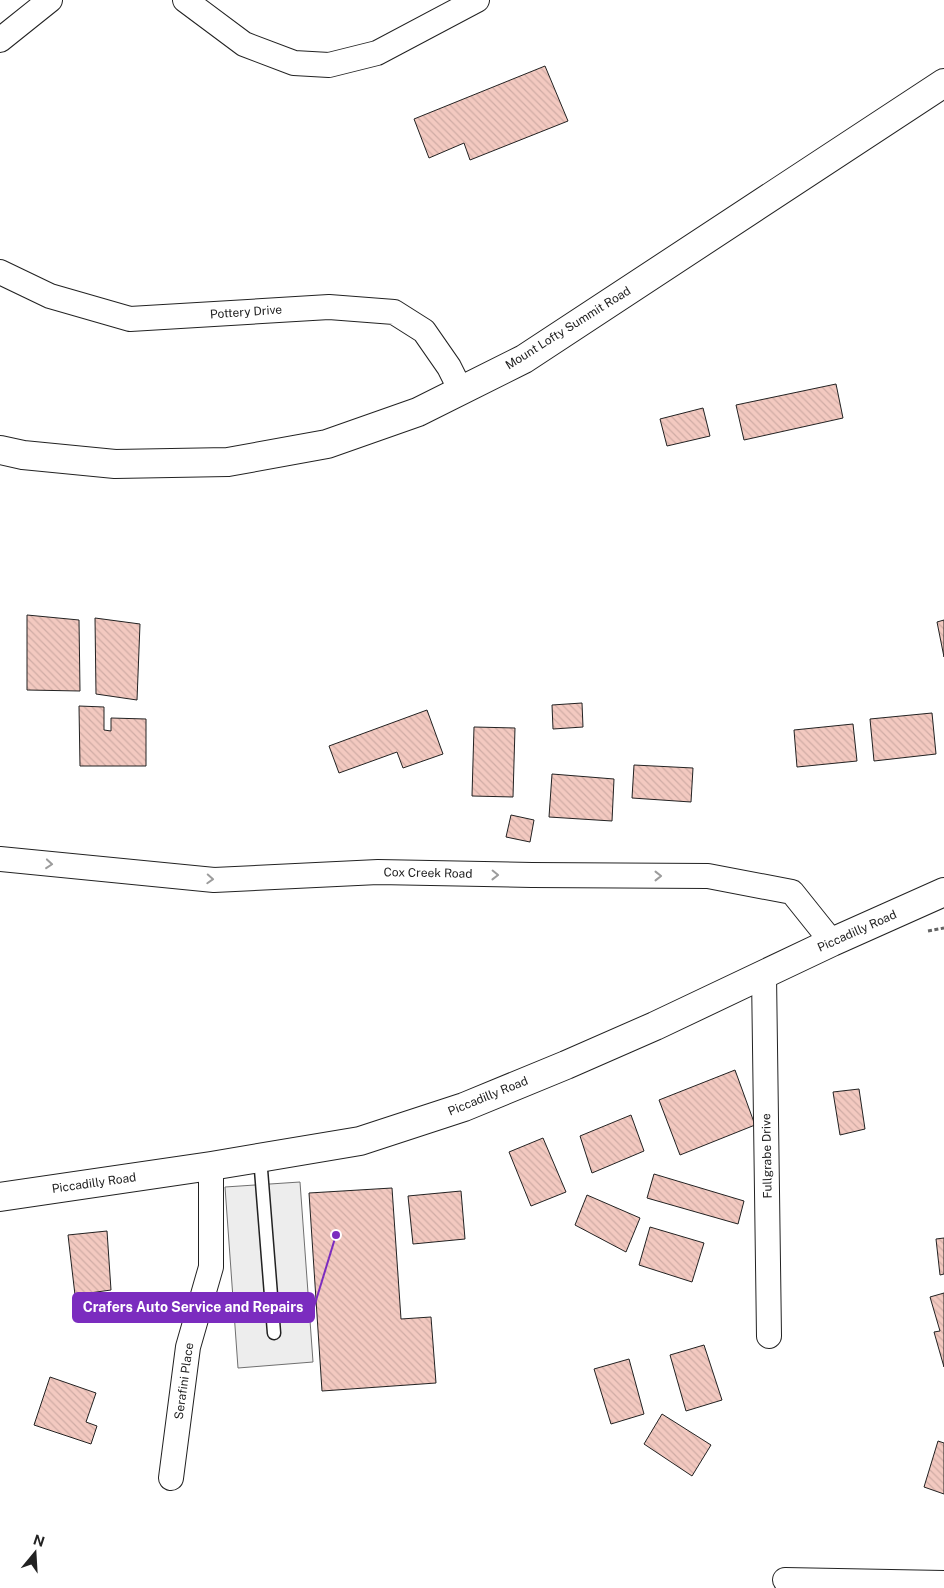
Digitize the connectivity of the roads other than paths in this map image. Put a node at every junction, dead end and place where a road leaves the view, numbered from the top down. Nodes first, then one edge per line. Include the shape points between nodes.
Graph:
1 (50, 0) edge
2 (185, 0) edge
3 (477, 0) edge
4 (0, 40) edge
5 (944, 83) edge
6 (0, 272) edge
7 (461, 391) junction
8 (0, 450) edge
9 (0, 860) edge
10 (944, 892) edge
11 (832, 942) junction
12 (764, 975) junction
13 (260, 1157) junction
14 (211, 1166) junction
15 (0, 1197) edge
16 (274, 1333) dead end
17 (769, 1336) dead end
18 (171, 1478) dead end
19 (784, 1580) dead end
20 (944, 1583) edge

1 - 4 street
2 - 3 street via 244,44 294,63 329,65 377,52
5 - 7 main road, Mount Lofty Summit Road via 524,359
6 - 7 street, Pottery Drive via 50,296 130,319 328,307 394,312 424,331
7 - 8 main road, Mount Lofty Summit Road via 418,412 327,444 228,462 115,464
9 -> 11 street, Cox Creek Road via 214,880 378,872 708,876 792,892
10 - 11 main road, Piccadilly Road
11 - 12 main road, Piccadilly Road
12 - 13 main road, Piccadilly Road via 655,1026 464,1107 360,1141
12 - 17 street, Fullgrabe Drive
13 - 14 main road, Piccadilly Road
13 - 16 lane
14 - 15 main road, Piccadilly Road
14 - 18 street, Serafini Place via 211,1267 188,1347
19 - 20 street

